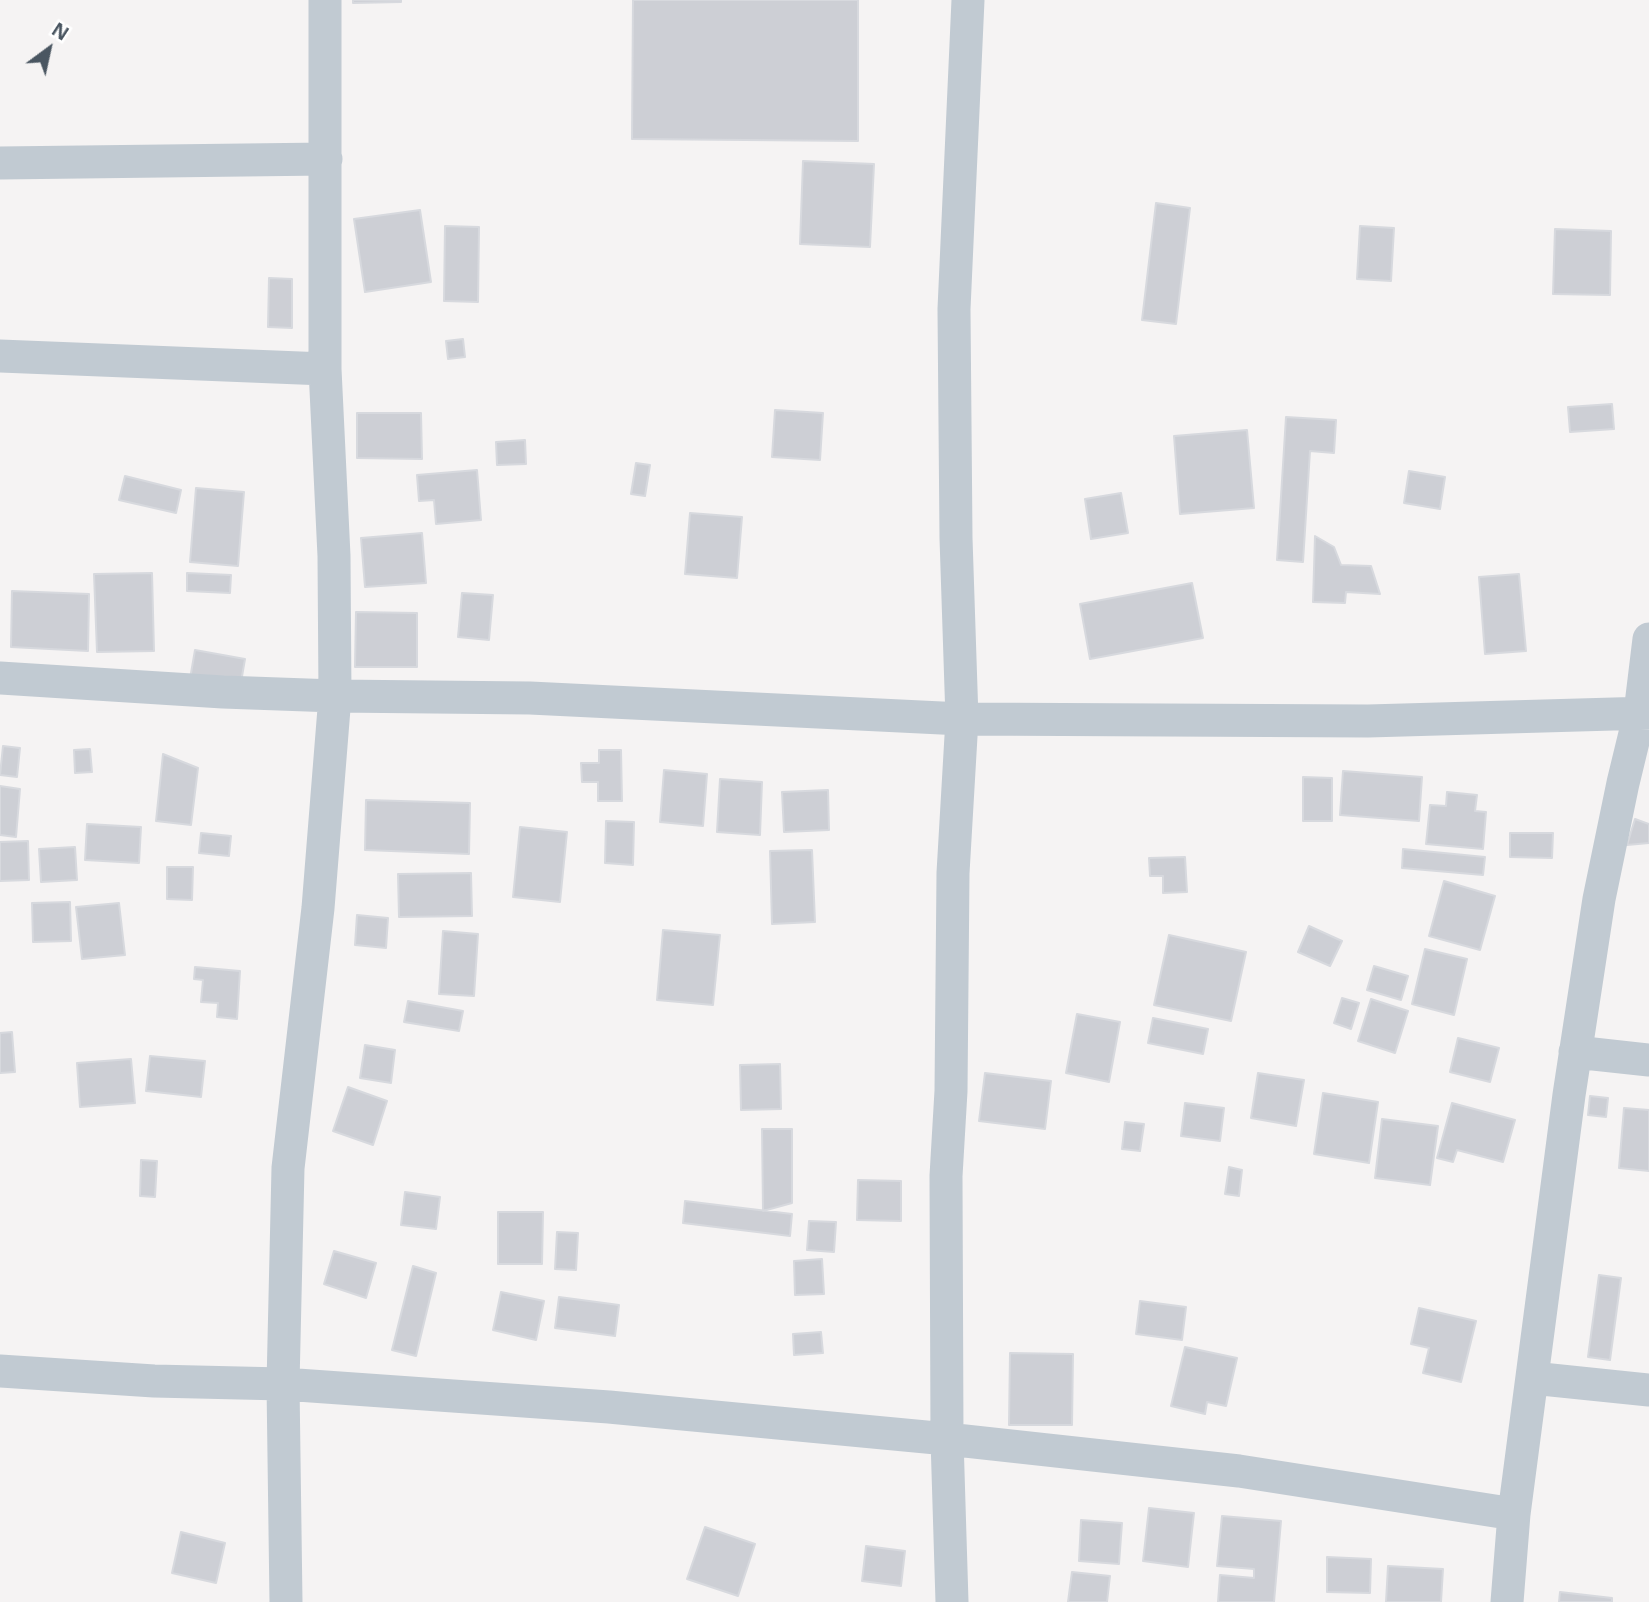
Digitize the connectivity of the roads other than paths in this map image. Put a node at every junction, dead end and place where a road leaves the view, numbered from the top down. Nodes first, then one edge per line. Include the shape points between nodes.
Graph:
1 (325, 0) edge
2 (968, 0) edge
3 (326, 159) junction
4 (0, 163) edge
5 (0, 356) edge
6 (326, 369) junction
7 (1649, 639) edge
8 (0, 678) edge
9 (335, 696) junction
10 (1645, 713) edge
11 (962, 719) junction
12 (1575, 1052) junction
13 (1649, 1060) edge
14 (0, 1371) edge
15 (1532, 1377) junction
16 (283, 1384) junction
17 (1649, 1390) edge
18 (947, 1438) junction
19 (1514, 1514) junction
20 (286, 1602) edge
21 (952, 1602) edge
22 (1507, 1602) edge

1 - 3 street
2 - 11 street via 954,309
3 - 4 street
3 - 6 street
5 - 6 street
6 - 9 street
7 - 10 street
8 - 9 street
9 - 11 street via 530,698
9 - 16 street via 318,908 288,1168
10 - 11 street via 1368,721
10 - 12 street via 1622,783
11 - 18 street via 953,873 946,1176
12 - 13 street
12 - 15 street
14 - 16 street
15 - 17 street
15 - 19 street
16 - 18 street via 609,1407
16 - 20 street
18 - 19 street via 1238,1471
18 - 21 street
19 - 22 street

